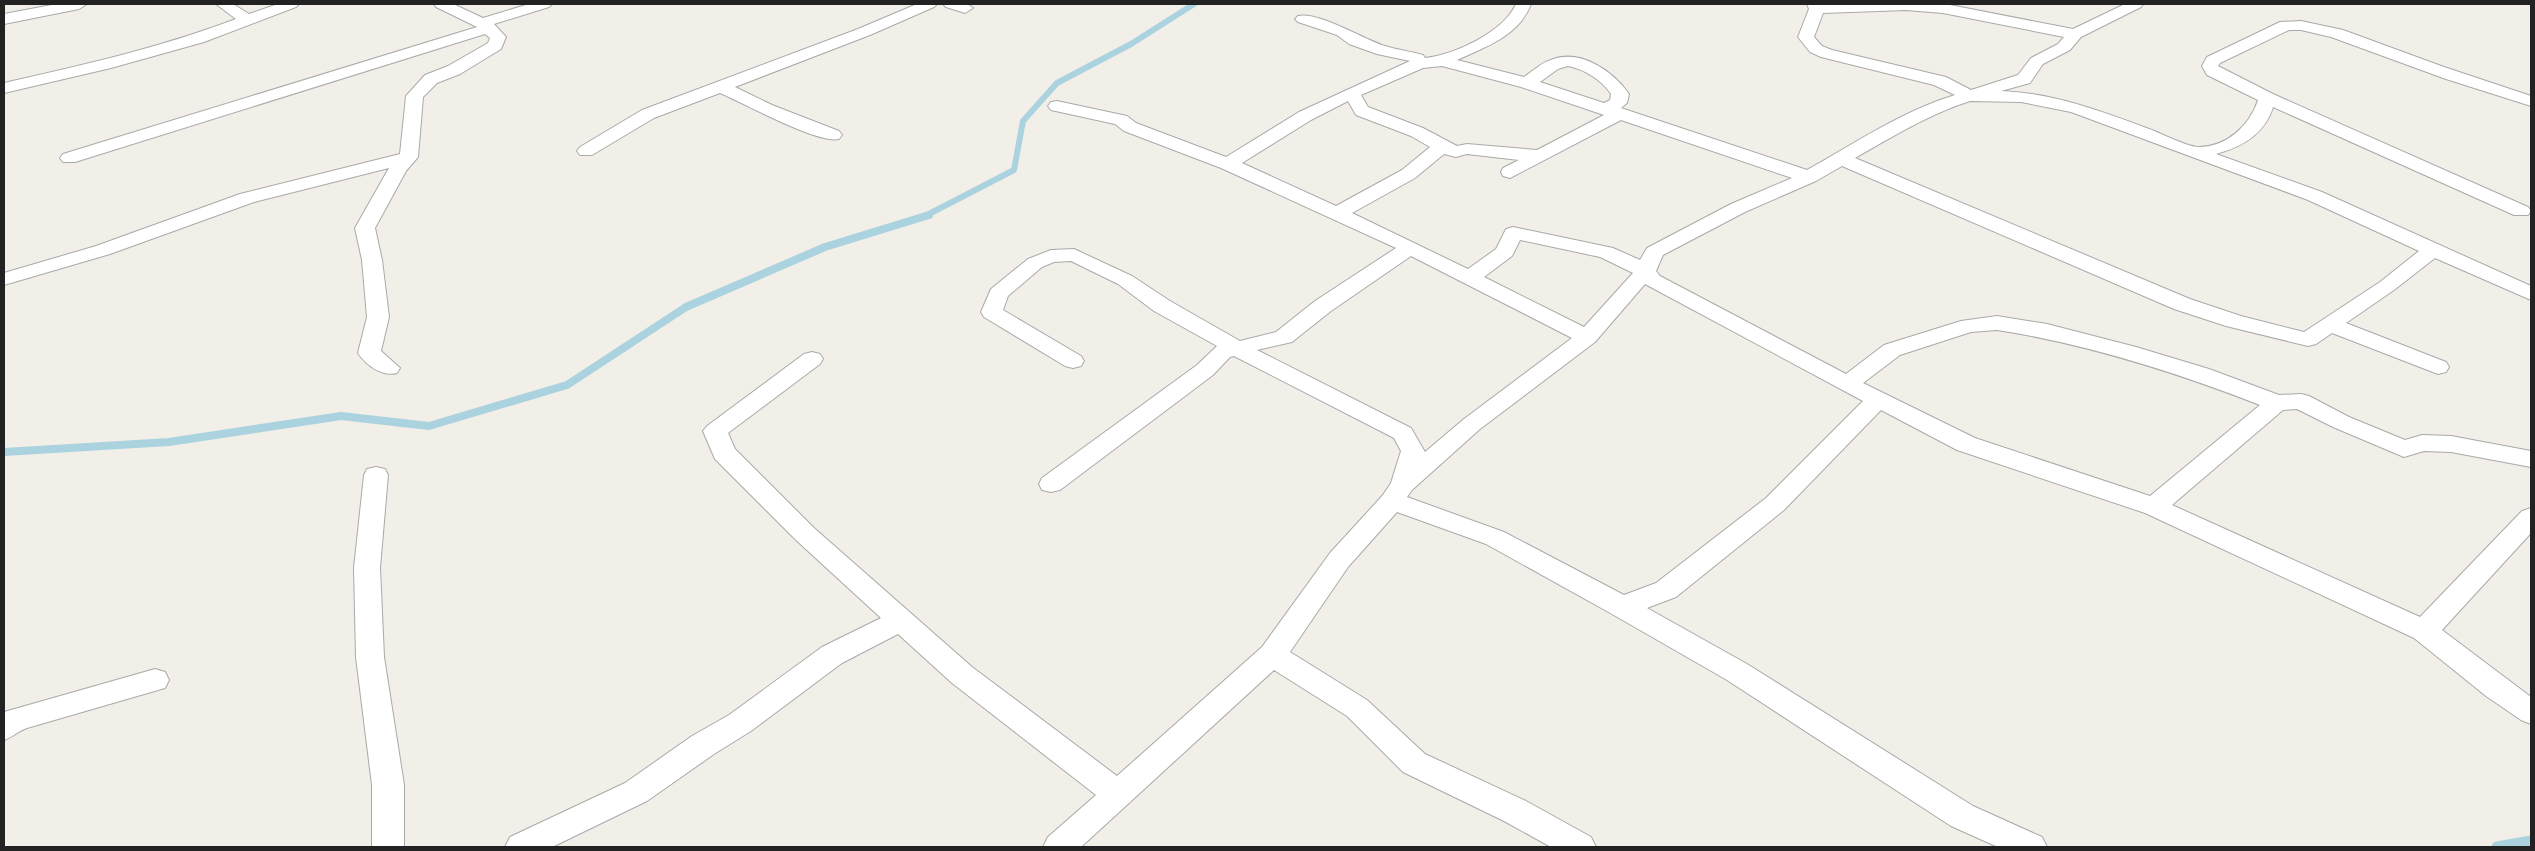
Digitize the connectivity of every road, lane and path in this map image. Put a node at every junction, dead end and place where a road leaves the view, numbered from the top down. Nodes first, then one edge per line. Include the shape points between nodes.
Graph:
1 (79, 4) edge
2 (223, 4) edge
3 (291, 4) edge
4 (441, 4) edge
5 (544, 4) edge
6 (929, 4) edge
7 (1523, 4) edge
8 (2136, 4) edge
9 (1815, 7) edge
10 (1303, 18) dead end
11 (4, 19) edge
12 (247, 20) junction
13 (485, 25) junction
14 (2075, 34) junction
15 (1442, 60) junction
16 (1420, 63) junction
17 (1527, 83) junction
18 (718, 86) junction
19 (4, 88) edge
20 (1351, 93) junction
21 (1970, 96) junction
22 (2267, 98) junction
23 (2531, 101) edge
24 (1057, 106) dead end
25 (1610, 112) junction
26 (833, 135) dead end
27 (1440, 146) junction
28 (586, 151) dead end
29 (2195, 152) junction
30 (1538, 156) junction
31 (409, 157) junction
32 (69, 158) dead end
33 (1839, 158) junction
34 (1228, 164) junction
35 (1510, 172) dead end
36 (1808, 177) junction
37 (2522, 211) dead end
38 (1337, 213) junction
39 (1410, 247) junction
40 (2433, 249) junction
41 (1646, 271) junction
42 (1469, 278) junction
43 (4, 279) edge
44 (2531, 294) edge
45 (2328, 324) junction
46 (1588, 337) junction
47 (1236, 348) junction
48 (812, 359) dead end
49 (1074, 361) dead end
50 (2438, 367) dead end
51 (389, 368) dead end
52 (1847, 384) junction
53 (1878, 400) junction
54 (2277, 403) junction
55 (2531, 459) edge
56 (376, 474) dead end
57 (1051, 484) dead end
58 (1397, 493) junction
59 (2154, 507) junction
60 (2531, 517) edge
61 (1622, 607) junction
62 (901, 620) junction
63 (2424, 631) junction
64 (1272, 655) junction
65 (155, 680) dead end
66 (2531, 712) edge
67 (4, 728) edge
68 (1118, 794) junction
69 (1068, 845) edge
70 (388, 847) edge
71 (520, 847) edge
72 (1580, 847) edge
73 (2031, 847) edge

1 - 11 street
2 - 12 street
3 - 12 street
4 - 13 street
5 - 13 street
6 - 18 street via 864,32
7 - 15 street via 1510,26 1497,35
8 - 14 street
9 - 14 street via 1906,5 1943,8
9 - 21 street via 1806,37 1816,49 1940,81
10 - 16 street via 1383,51 1417,58
12 - 19 street via 198,39 106,65
13 - 31 street via 498,37 495,46 454,70 431,79 415,96
13 - 32 street
14 - 21 street via 2064,47 2037,61 2024,79
15 - 16 street
15 - 17 street
16 - 20 street
17 - 25 street
17 - 25 street via 1560,62 1573,63 1602,74 1616,87 1620,94 1618,103
18 - 26 street
18 - 28 street via 648,114
20 - 27 street via 1362,111 1417,132
20 - 34 street via 1305,116
21 - 29 street via 2021,97 2075,108
21 - 33 street via 1946,103
22 - 23 street via 2213,71 2210,66 2213,60 2286,25 2299,24
22 - 29 street via 2249,134 2225,147
22 - 37 street
24 - 34 street via 1120,120 1130,127
25 - 30 street
25 - 36 street
27 - 30 street via 1456,152 1467,150
27 - 38 street via 1436,155
29 - 40 street via 2315,196
30 - 35 street
31 - 43 street via 248,198 103,250
31 - 51 street via 398,168 365,228 378,317 369,353
33 - 36 street
33 - 45 street via 2182,304 2308,339
34 - 38 street
36 - 41 street via 1738,208 1654,252
38 - 39 street
39 - 42 street
39 - 47 street via 1323,306 1284,337
40 - 44 street
40 - 45 street via 2387,286
41 - 42 street via 1606,252 1513,233 1505,252
41 - 46 street
41 - 52 street via 1654,280
42 - 46 street
45 - 50 street
46 - 58 street via 1472,424
47 - 49 street via 1162,306 1125,280 1074,254 1051,256 1035,263 998,294 992,312
47 - 57 street via 1222,352 1205,370
47 - 58 street via 1403,433 1413,451
48 - 62 street via 715,431 724,453 805,534
52 - 53 street
52 - 54 street via 1892,350 1968,326 1997,323 2047,331 2137,355 2201,374
53 - 59 street via 1966,444
53 - 61 street via 1775,504 1666,590
54 - 55 street via 2301,401 2404,449 2422,443 2451,444
54 - 59 street
56 - 70 street via 367,568 370,657 388,785
58 - 61 street via 1495,538
58 - 64 street via 1339,560
59 - 63 street
60 - 63 street
61 - 73 street via 1737,672 1962,816
62 - 68 street via 962,675
62 - 71 street via 832,655 740,723 702,745 636,792
63 - 66 street
64 - 68 street
64 - 72 street via 1357,708 1414,763 1515,811
65 - 67 street via 22,718
68 - 69 street

